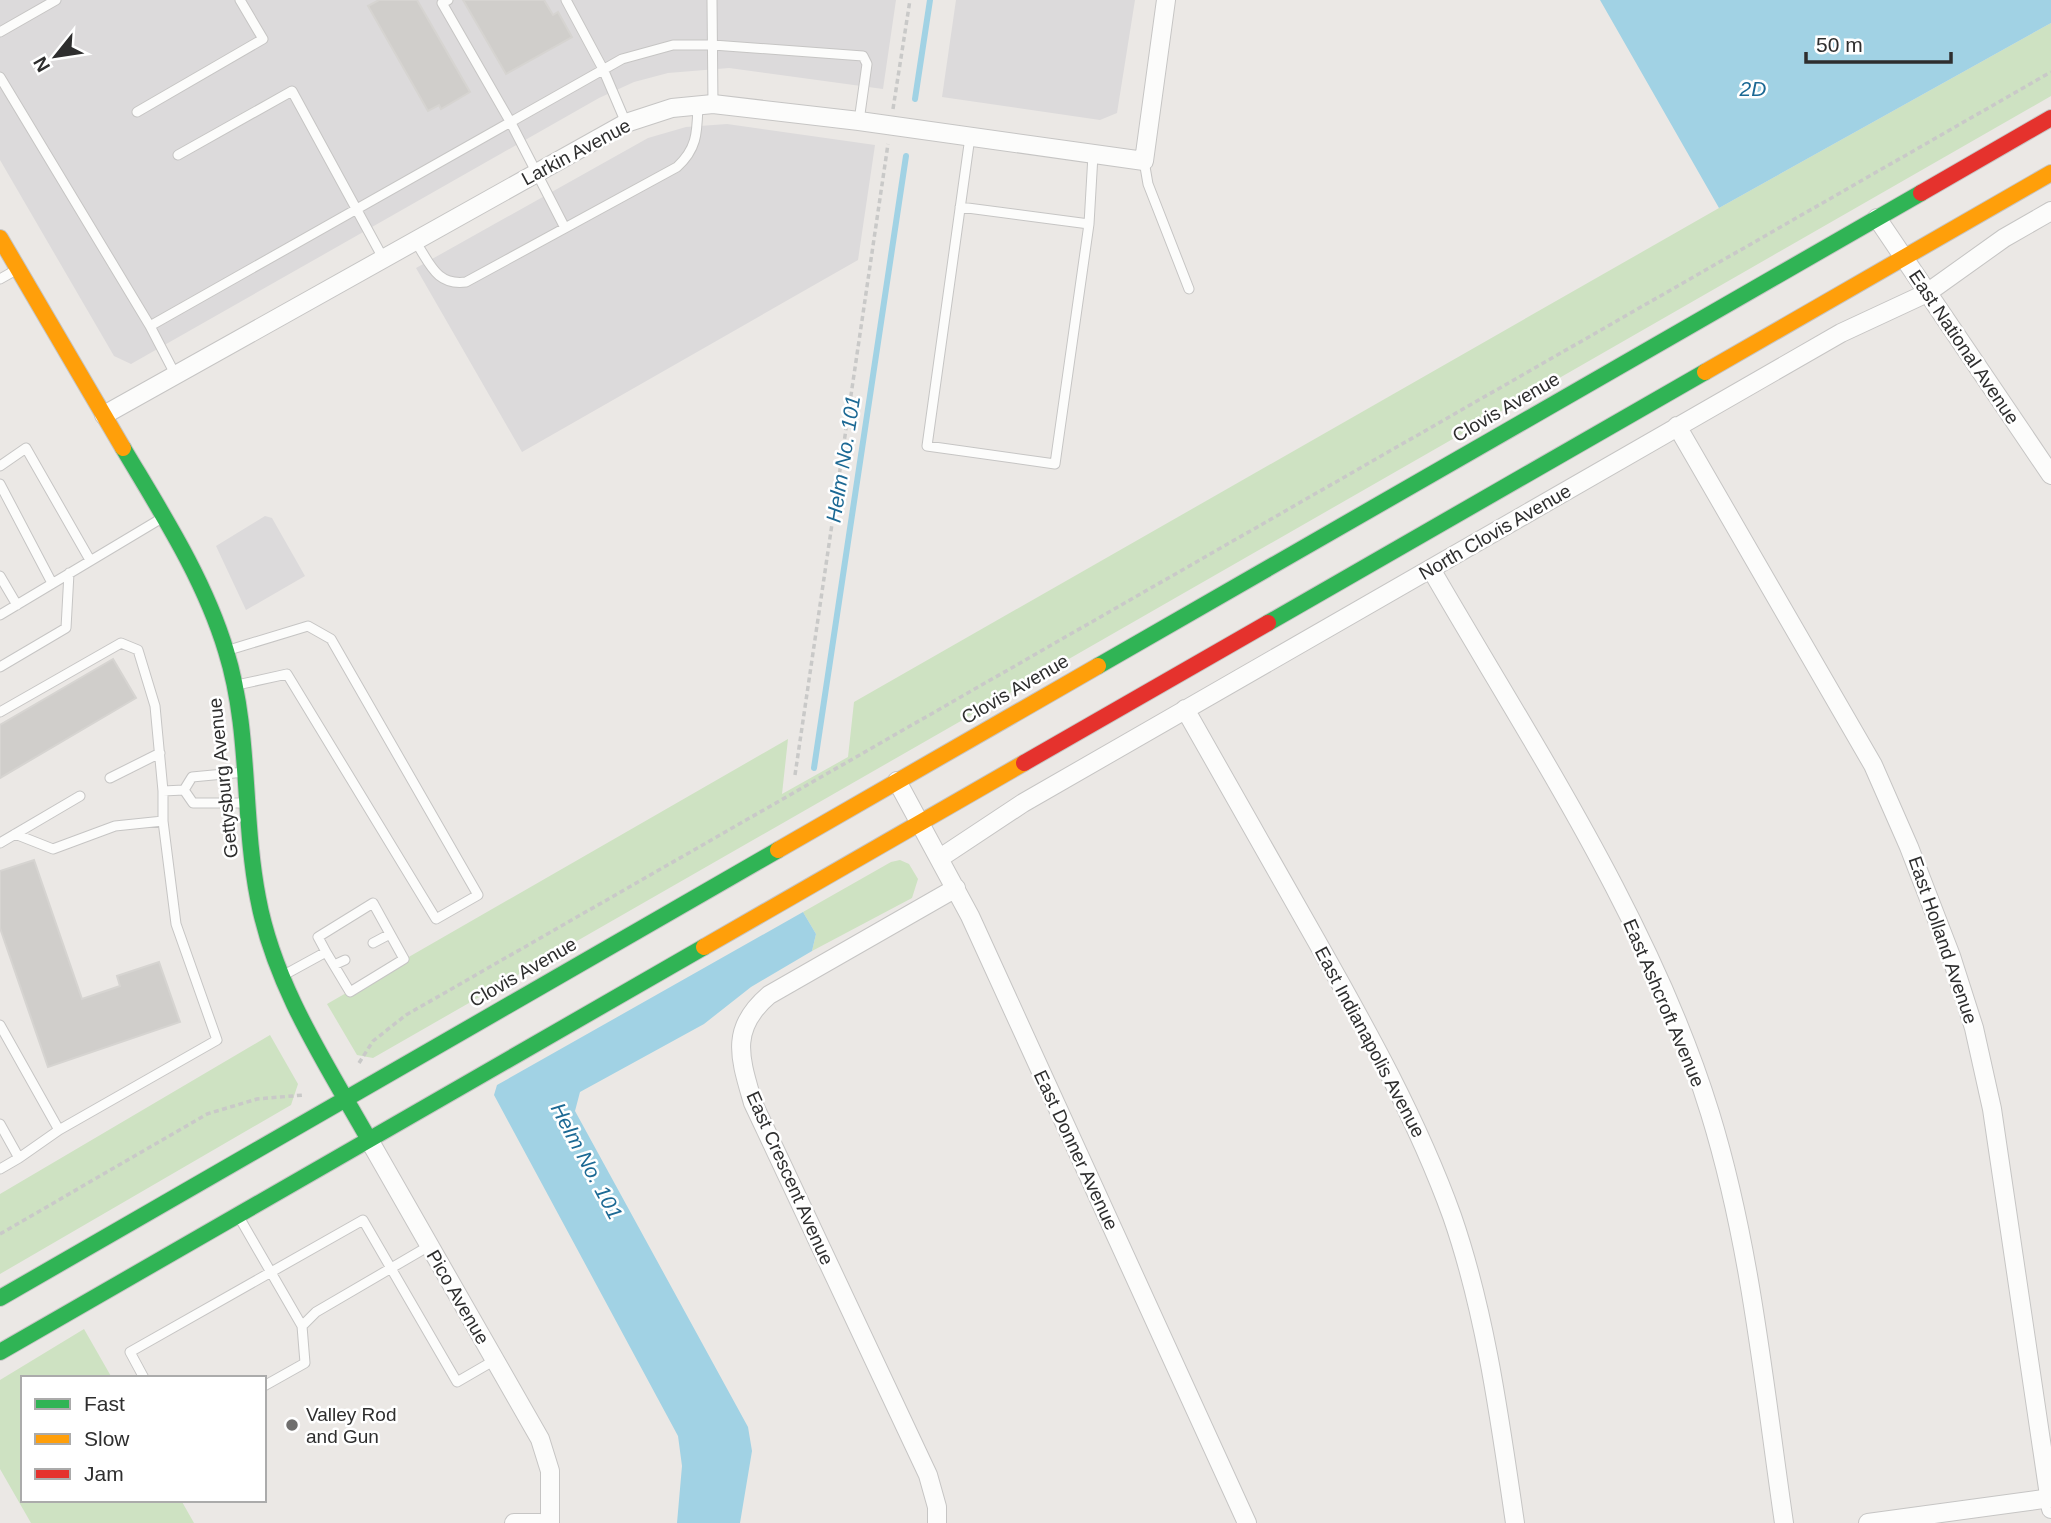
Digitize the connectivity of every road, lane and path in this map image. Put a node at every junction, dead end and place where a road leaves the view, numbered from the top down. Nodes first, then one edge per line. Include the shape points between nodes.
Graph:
1 (56, 0) edge
2 (240, 0) edge
3 (448, 0) edge
4 (566, 0) edge
5 (712, 0) edge
6 (910, 0) edge
7 (1166, 0) edge
8 (0, 32) edge
9 (713, 45) junction
10 (603, 69) junction
11 (2051, 72) edge
12 (0, 77) edge
13 (705, 104) junction
14 (136, 112) dead end
15 (2051, 118) edge
16 (859, 121) junction
17 (511, 123) junction
18 (626, 123) junction
19 (891, 125) junction
20 (970, 136) junction
21 (178, 155) dead end
22 (1093, 155) junction
23 (1144, 161) junction
24 (537, 172) junction
25 (2051, 173) edge
26 (960, 206) junction
27 (357, 210) junction
28 (2051, 211) edge
29 (1877, 218) junction
30 (1089, 224) junction
31 (565, 228) junction
32 (0, 238) edge
33 (415, 239) junction
34 (383, 258) junction
35 (1904, 258) junction
36 (18, 269) junction
37 (0, 279) edge
38 (1189, 289) dead end
39 (1927, 293) junction
40 (150, 326) junction
41 (175, 374) junction
42 (104, 415) junction
43 (1677, 426) junction
44 (0, 466) edge
45 (2051, 475) edge
46 (0, 484) edge
47 (163, 517) junction
48 (90, 560) junction
49 (1430, 569) junction
50 (69, 573) junction
51 (0, 576) edge
52 (52, 583) junction
53 (17, 605) junction
54 (0, 615) edge
55 (226, 651) junction
56 (0, 667) edge
57 (235, 685) junction
58 (1185, 709) junction
59 (0, 712) edge
60 (160, 753) junction
61 (246, 772) junction
62 (795, 775) dead end
63 (110, 778) dead end
64 (897, 781) junction
65 (163, 790) junction
66 (184, 790) junction
67 (80, 796) dead end
68 (248, 803) junction
69 (163, 821) junction
70 (920, 822) junction
71 (15, 834) junction
72 (0, 843) edge
73 (940, 858) junction
74 (956, 888) junction
75 (390, 934) junction
76 (373, 943) dead end
77 (326, 952) junction
78 (345, 960) dead end
79 (334, 965) junction
80 (280, 977) junction
81 (0, 1025) edge
82 (333, 1079) junction
83 (345, 1099) junction
84 (0, 1124) edge
85 (59, 1130) junction
86 (368, 1139) junction
87 (19, 1158) junction
88 (0, 1169) edge
89 (238, 1215) junction
90 (0, 1234) edge
91 (429, 1246) junction
92 (392, 1268) junction
93 (270, 1272) junction
94 (0, 1298) edge
95 (302, 1326) junction
96 (0, 1352) edge
97 (495, 1360) junction
98 (143, 1376) edge
99 (266, 1385) edge
100 (2050, 1502) edge
101 (514, 1523) edge
102 (540, 1523) edge
103 (550, 1523) edge
104 (937, 1523) edge
105 (1247, 1523) edge
106 (1515, 1523) edge
107 (1784, 1523) edge
108 (1868, 1523) edge

1 - 8 lane
2 - 14 lane via 263,39
3 - 17 lane via 442,3
4 - 10 lane
5 - 9 lane
6 - 19 path
7 - 23 street
9 - 10 lane via 673,46 622,59
9 - 13 lane
9 - 16 lane via 863,57 867,64
10 - 17 lane
10 - 18 lane
11 - 82 path via 406,1015 373,1041 362,1061
12 - 40 lane
13 - 16 street, Larkin Avenue
13 - 18 street, Larkin Avenue via 672,108
13 - 31 lane via 698,137 677,167
15 - 29 main road, Clovis Avenue
16 - 19 street, Larkin Avenue
17 - 24 lane
17 - 27 lane
18 - 24 street, Larkin Avenue
19 - 20 street, Larkin Avenue
19 - 62 path
20 - 22 street, Larkin Avenue
20 - 26 lane
21 - 27 lane via 292,91
22 - 23 street, Larkin Avenue
22 - 30 lane
23 - 38 lane
24 - 31 lane
24 - 33 street, Larkin Avenue
25 - 35 main road
26 - 30 lane
26 - 30 lane via 927,446 1055,464
27 - 34 lane
27 - 40 lane
28 - 39 street, North Clovis Avenue
29 - 35 street, East National Avenue
29 - 64 main road, Clovis Avenue
31 - 33 lane via 466,282 454,284 441,280
32 - 36 main road, Gettysburg Avenue
33 - 34 street, Larkin Avenue
34 - 41 street, Larkin Avenue
35 - 39 street, East National Avenue
35 - 70 main road
36 - 37 lane
36 - 42 main road, Gettysburg Avenue
39 - 43 street, North Clovis Avenue via 1841,333
39 - 45 street, East National Avenue
40 - 41 lane
41 - 42 street, Larkin Avenue
42 - 47 main road, Gettysburg Avenue
43 - 49 street, North Clovis Avenue
43 - 100 street, East Holland Avenue via 1873,765 1951,956 1974,1028 1992,1109
44 - 48 lane via 26,448
46 - 52 lane
47 - 48 lane
47 - 55 main road, Gettysburg Avenue via 192,569
48 - 50 lane
49 - 58 street, North Clovis Avenue
49 - 107 street, East Ashcroft Avenue via 1597,857 1688,1048 1731,1187
50 - 52 lane
50 - 56 lane via 65,628
51 - 53 lane
52 - 53 lane
53 - 54 lane
55 - 57 main road, Gettysburg Avenue
55 - 57 lane via 309,626 331,639 478,895 436,919 287,674
57 - 61 main road, Gettysburg Avenue
58 - 73 street, North Clovis Avenue via 1023,803
58 - 106 street, East Indianapolis Avenue via 1377,1047 1432,1163 1471,1283
59 - 60 lane via 121,643 138,650 155,706
60 - 63 lane
60 - 65 lane
61 - 66 lane via 192,776
61 - 68 main road, Gettysburg Avenue
64 - 70 street, East Donner Avenue
64 - 83 main road, Clovis Avenue
65 - 66 lane
65 - 69 lane
66 - 68 lane via 193,803
67 - 71 lane
68 - 80 main road, Gettysburg Avenue via 258,899
69 - 71 lane via 115,826 53,849
69 - 85 lane via 176,923 217,1040
70 - 73 street, East Donner Avenue
70 - 86 main road
71 - 72 lane
73 - 74 street, East Donner Avenue
74 - 104 street, East Crescent Avenue via 769,995 750,1011 740,1049 753,1103 928,1475
74 - 105 street, East Donner Avenue
75 - 76 lane
75 - 77 lane via 373,903 318,937
75 - 79 lane via 404,959 350,992
77 - 79 lane
77 - 80 lane
78 - 79 lane
80 - 82 main road, Gettysburg Avenue
81 - 85 lane
82 - 83 main road, Gettysburg Avenue
82 - 90 path via 302,1097 257,1099 207,1114
83 - 86 main road, Gettysburg Avenue
83 - 94 main road, Clovis Avenue
84 - 87 lane
85 - 87 lane
86 - 89 main road
86 - 91 street, Pico Avenue
87 - 88 lane
89 - 93 lane
89 - 96 main road
91 - 92 lane
91 - 97 street, Pico Avenue
92 - 93 lane via 363,1220
92 - 95 lane via 316,1312
92 - 97 lane via 457,1382
93 - 95 lane
93 - 98 lane via 130,1352
95 - 99 lane via 305,1363
97 - 103 street, Pico Avenue via 547,1456
100 - 108 street
101 - 102 street

